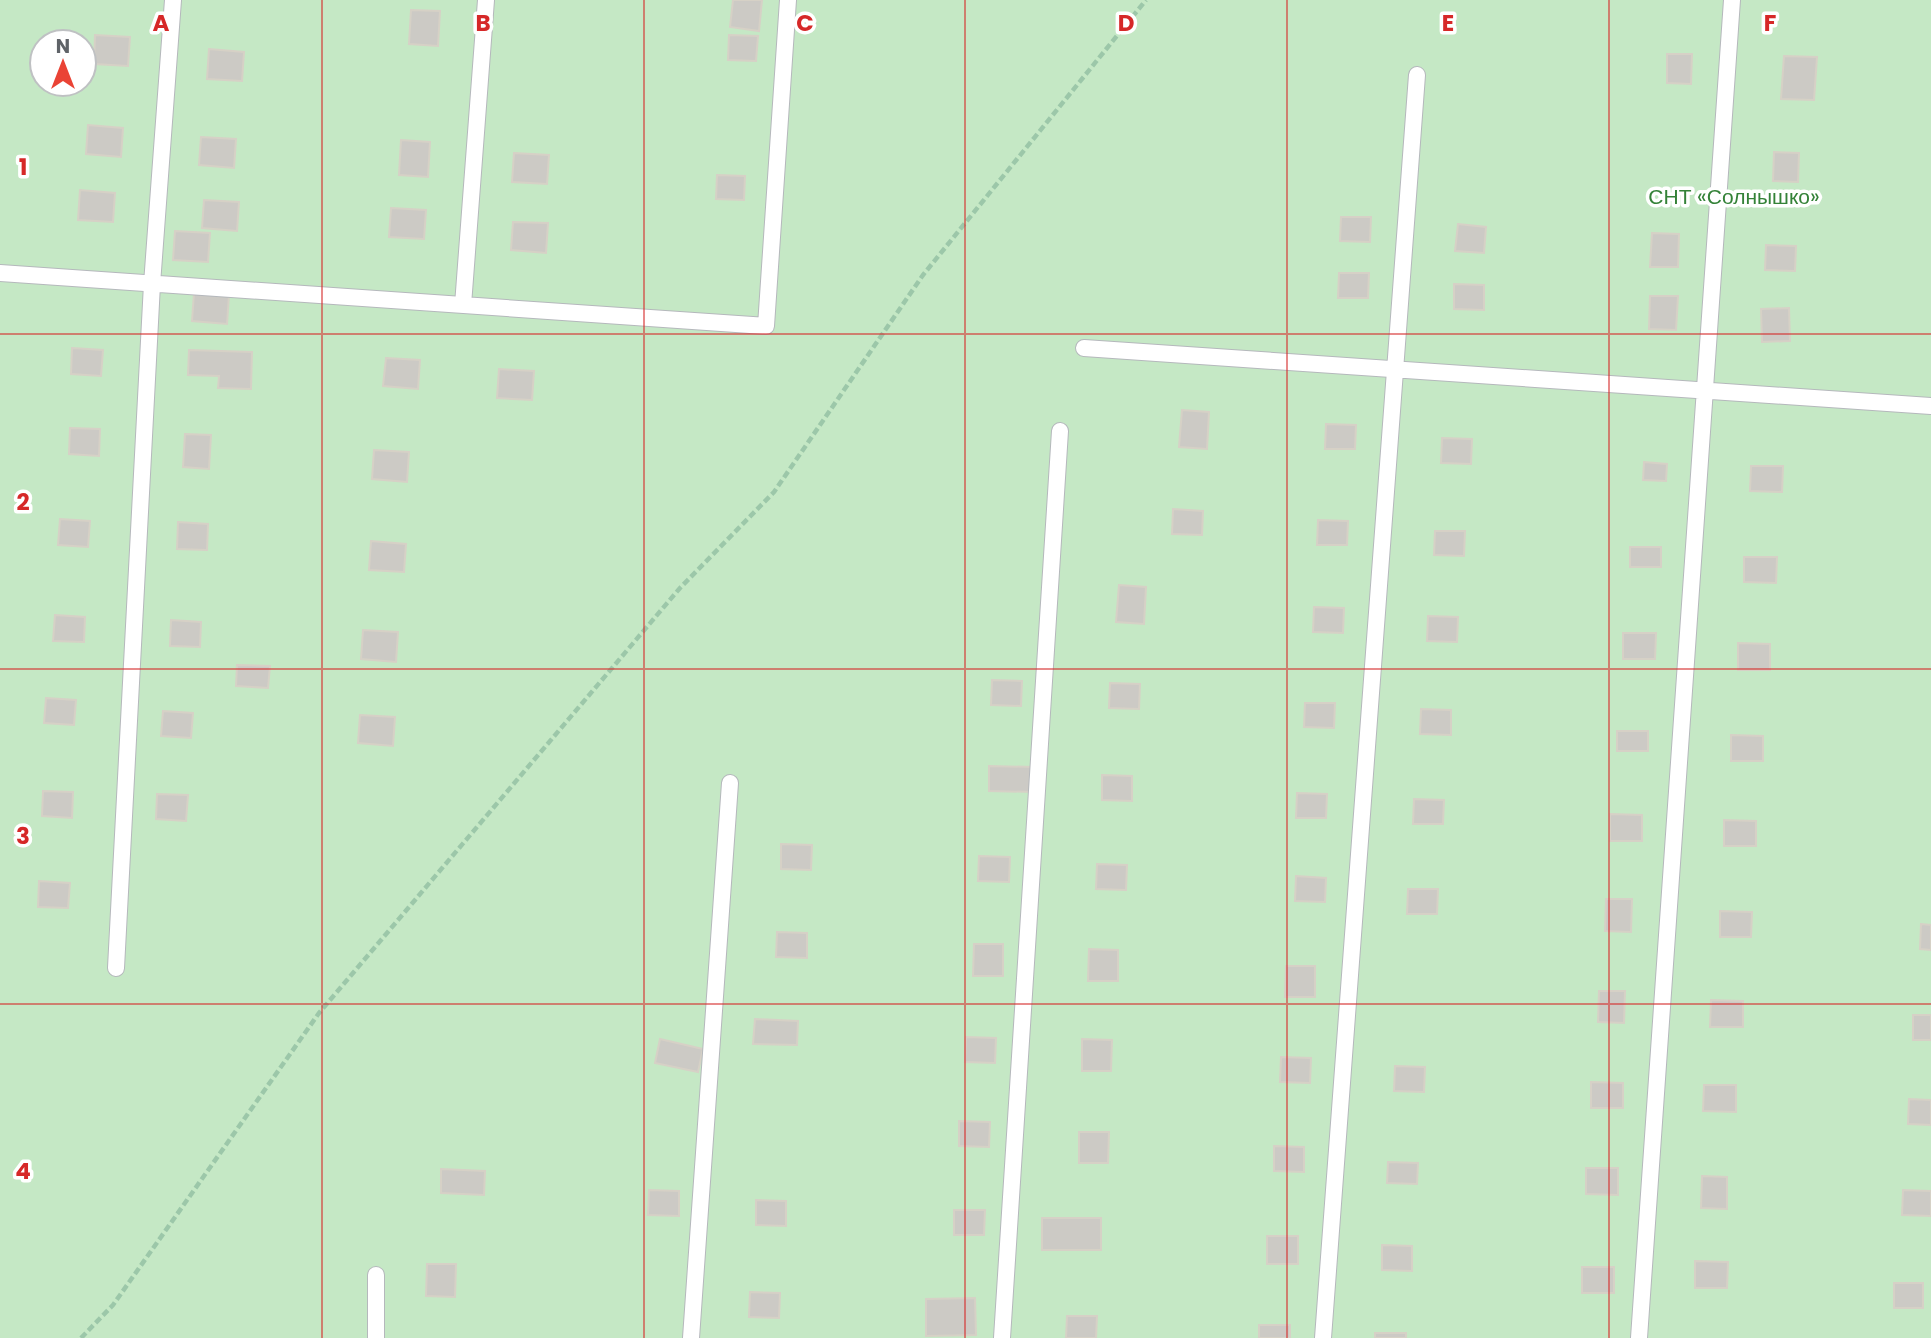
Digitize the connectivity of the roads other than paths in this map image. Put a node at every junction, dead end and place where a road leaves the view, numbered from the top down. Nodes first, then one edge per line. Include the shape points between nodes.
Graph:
1 (173, 0) edge
2 (486, 0) edge
3 (788, 0) edge
4 (1732, 0) edge
5 (1418, 75) dead end
6 (0, 273) edge
7 (152, 284) junction
8 (463, 305) junction
9 (1084, 348) dead end
10 (1395, 369) junction
11 (1706, 391) junction
12 (1931, 406) edge
13 (1060, 431) dead end
14 (730, 783) dead end
15 (116, 968) dead end
16 (376, 1275) dead end
17 (376, 1338) edge
18 (691, 1338) edge
19 (1002, 1338) edge
20 (1323, 1338) edge
21 (1639, 1338) edge

1 - 7 lane
2 - 8 lane
3 - 8 lane via 766,326
4 - 11 lane
5 - 10 lane
6 - 7 lane
7 - 8 lane
7 - 15 lane
9 - 10 lane
10 - 11 lane
10 - 20 lane
11 - 12 lane
11 - 21 lane
13 - 19 lane
14 - 18 lane
16 - 17 lane

